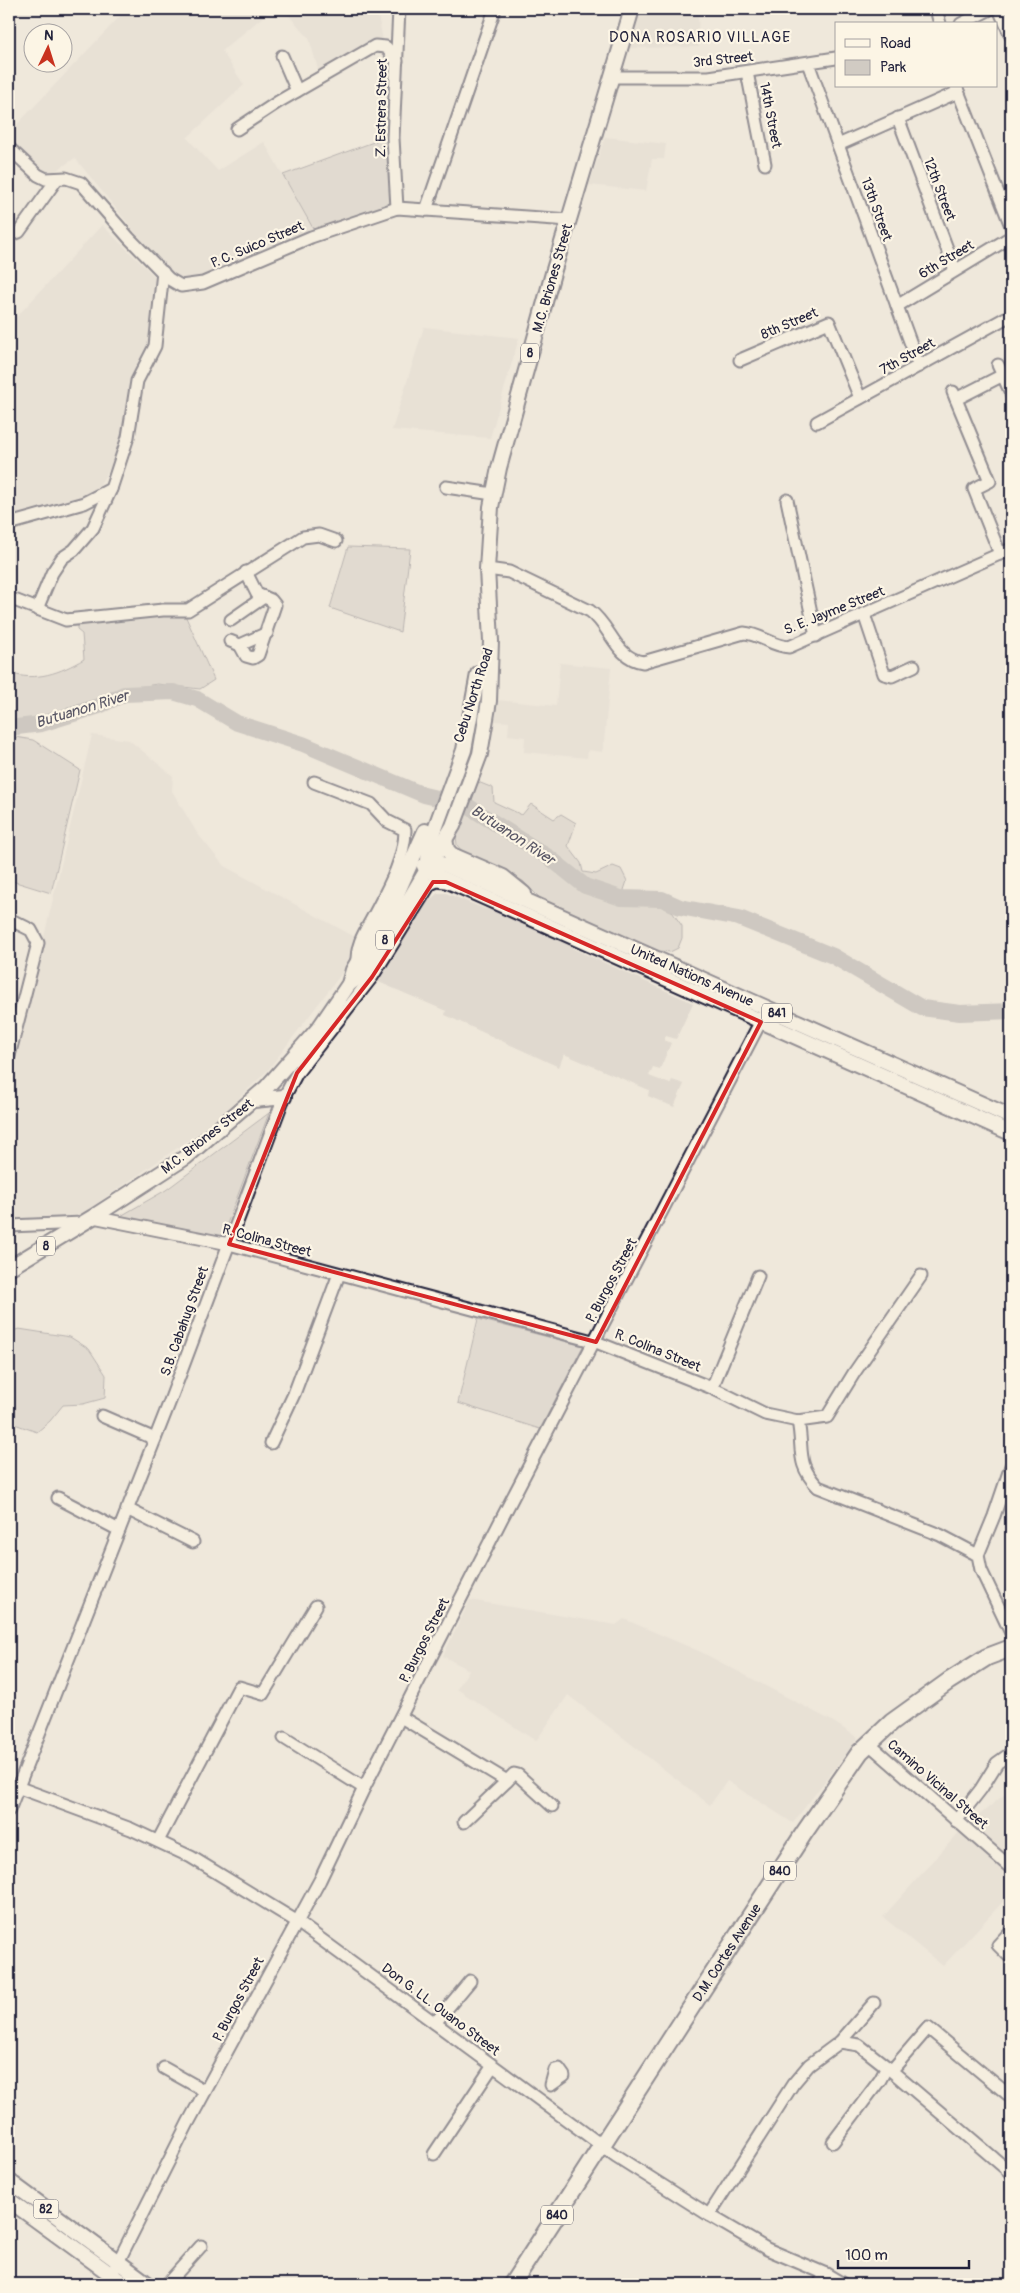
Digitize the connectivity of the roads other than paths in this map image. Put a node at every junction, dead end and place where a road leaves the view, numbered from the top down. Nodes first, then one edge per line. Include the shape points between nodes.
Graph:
1 (399, 9) edge
2 (495, 9) edge
3 (632, 9) edge
4 (936, 9) edge
5 (990, 9) edge
6 (999, 9) edge
7 (939, 22) edge
8 (965, 22) edge
9 (1011, 36) edge
10 (282, 56) dead end
11 (835, 58) edge
12 (397, 61) junction
13 (808, 62) junction
14 (747, 72) junction
15 (612, 77) junction
16 (957, 89) edge
17 (297, 91) junction
18 (898, 118) junction
19 (237, 129) dead end
20 (838, 145) junction
21 (9, 148) edge
22 (765, 164) dead end
23 (57, 179) junction
24 (397, 208) junction
25 (1008, 209) edge
26 (426, 210) junction
27 (569, 220) junction
28 (1011, 226) edge
29 (9, 235) edge
30 (1011, 237) edge
31 (955, 270) junction
32 (163, 272) junction
33 (897, 306) junction
34 (1011, 315) edge
35 (740, 360) dead end
36 (919, 366) junction
37 (1011, 393) edge
38 (860, 398) junction
39 (817, 422) dead end
40 (446, 487) dead end
41 (111, 488) junction
42 (494, 494) junction
43 (787, 500) dead end
44 (9, 524) edge
45 (336, 541) dead end
46 (1011, 549) edge
47 (1000, 554) junction
48 (487, 570) junction
49 (246, 572) junction
50 (264, 597) junction
51 (9, 598) edge
52 (37, 609) junction
53 (864, 614) junction
54 (231, 620) dead end
55 (267, 633) junction
56 (816, 636) junction
57 (491, 641) junction
58 (914, 666) dead end
59 (314, 782) dead end
60 (435, 818) junction
61 (445, 839) junction
62 (429, 864) junction
63 (446, 882) junction
64 (402, 883) junction
65 (543, 908) junction
66 (9, 919) edge
67 (357, 964) junction
68 (349, 984) junction
69 (767, 1008) junction
70 (761, 1022) junction
71 (9, 1056) edge
72 (284, 1097) junction
73 (254, 1100) junction
74 (1011, 1117) edge
75 (1011, 1133) edge
76 (88, 1220) junction
77 (9, 1226) edge
78 (229, 1244) junction
79 (9, 1268) edge
80 (339, 1274) junction
81 (758, 1276) dead end
82 (921, 1276) dead end
83 (596, 1342) junction
84 (712, 1388) junction
85 (102, 1416) dead end
86 (798, 1421) junction
87 (155, 1439) junction
88 (271, 1442) dead end
89 (1011, 1466) edge
90 (58, 1498) dead end
91 (127, 1509) junction
92 (119, 1530) junction
93 (193, 1542) dead end
94 (978, 1556) junction
95 (316, 1606) dead end
96 (1011, 1633) edge
97 (1011, 1648) edge
98 (401, 1717) junction
99 (284, 1738) dead end
100 (868, 1743) junction
101 (1011, 1753) edge
102 (9, 1772) edge
103 (507, 1781) junction
104 (15, 1782) edge
105 (364, 1788) junction
106 (552, 1806) dead end
107 (9, 1810) edge
108 (956, 1821) junction
109 (464, 1822) dead end
110 (158, 1841) junction
111 (1011, 1868) edge
112 (296, 1922) junction
113 (1011, 1931) edge
114 (1011, 1958) edge
115 (470, 1981) dead end
116 (874, 2003) dead end
117 (435, 2023) junction
118 (840, 2042) junction
119 (492, 2067) junction
120 (164, 2068) dead end
121 (890, 2068) junction
122 (205, 2091) junction
123 (1011, 2097) edge
124 (833, 2142) dead end
125 (602, 2147) junction
126 (434, 2154) dead end
127 (1011, 2173) edge
128 (9, 2182) edge
129 (9, 2200) edge
130 (709, 2216) junction
131 (201, 2246) dead end
132 (119, 2262) junction
133 (826, 2274) junction
134 (109, 2280) edge
135 (124, 2284) edge
136 (148, 2284) edge
137 (167, 2284) edge
138 (512, 2284) edge
139 (819, 2284) edge
140 (843, 2284) edge

1 - 12 street, Z. Estrera Street
2 - 26 street
3 - 15 main road, M.C. Briones Street / 8
4 - 7 street
5 - 8 street
6 - 9 street
10 - 17 street
11 - 13 street, 3rd Street
12 - 17 street via 386,46 376,46
12 - 24 street, Z. Estrera Street via 393,138
13 - 14 street, 3rd Street
13 - 20 street, 13th Street
14 - 15 street, 3rd Street via 709,77
14 - 22 street, 14th Street
15 - 27 main road, M.C. Briones Street / 8
16 - 18 street
16 - 25 street
17 - 19 street
18 - 20 street
18 - 31 street, 12th Street
20 - 33 street, 13th Street
21 - 23 street, P. C. Suico Street via 38,175
23 - 29 street via 19,232
23 - 32 street, P. C. Suico Street via 72,179 80,183
24 - 26 street, P. C. Suico Street
24 - 32 street, P. C. Suico Street via 311,237 194,285 175,284
25 - 28 street
26 - 27 street, P. C. Suico Street
27 - 42 main road, M.C. Briones Street / 8 via 506,436
30 - 31 street, 6th Street
31 - 33 street, 6th Street
32 - 41 street via 155,346 137,381 128,437
33 - 36 street, 13th Street
34 - 36 street, 7th Street
35 - 38 street, 8th Street via 829,322
36 - 38 street, 7th Street
37 - 47 street via 1000,370 955,395 990,481 974,489
38 - 39 street, 7th Street
40 - 42 street
41 - 44 street via 84,503
41 - 52 street via 93,528 74,550 62,558 52,573
42 - 48 main road, M.C. Briones Street / 8
43 - 56 street
45 - 49 street via 319,534 303,538
46 - 47 street, S. E. Jayme Street
47 - 53 street, S. E. Jayme Street
48 - 56 street, S. E. Jayme Street via 508,572 590,611 634,661 643,662 744,633 789,647
48 - 57 main road, M.C. Briones Street / 8
49 - 50 street via 257,594
49 - 52 street via 188,610 66,620
50 - 54 street
50 - 55 street via 276,605
51 - 52 street
53 - 56 street, S. E. Jayme Street
53 - 58 street via 884,674 892,676
55 - 55 street via 235,643 246,656 253,658 262,648
57 - 60 main road, Cebu North Road / 8 via 478,674 468,736
57 - 61 main road, Cebu North Road / 8 via 482,747 472,780
59 - 67 street via 371,804 387,820 405,830 405,840 389,885 358,946
60 - 62 main road via 428,847
60 - 64 main road, 8
61 - 62 main road, M.C. Briones Street / 8
61 - 65 main road via 447,850 452,855 503,877
62 - 63 main road
62 - 64 main road
62 - 65 main road, United Nations Avenue / 841 via 446,865
62 - 68 main road, M.C. Briones Street / 8 via 366,972
63 - 70 main road, United Nations Avenue / 841
63 - 72 street, S.B. Cabahug Street via 430,884 372,977 297,1073
64 - 67 main road, M.C. Briones Street / 8
65 - 69 main road, United Nations Avenue / 841
66 - 71 street via 31,930 38,943
67 - 68 main road, M.C. Briones Street / 8
68 - 73 main road, M.C. Briones Street / 8 via 319,1028
69 - 70 street, P. Burgos Street
69 - 74 main road, United Nations Avenue / 841
70 - 75 main road, United Nations Avenue / 841
70 - 83 street, P. Burgos Street
72 - 73 main road
72 - 78 street, S.B. Cabahug Street
73 - 76 main road, M.C. Briones Street / 8 via 186,1157
76 - 77 street, R. Colina Street
76 - 78 street, R. Colina Street
76 - 79 main road, M.C. Briones Street / 8
78 - 80 street, R. Colina Street
78 - 87 street, S.B. Cabahug Street
80 - 83 street, R. Colina Street
80 - 88 street via 294,1394
81 - 84 street
82 - 86 street, R. Colina Street via 827,1417
83 - 84 street, R. Colina Street
83 - 98 street, P. Burgos Street
84 - 86 street, R. Colina Street via 765,1414
85 - 87 street
86 - 94 street via 802,1462 807,1475 818,1488 961,1544
87 - 91 street, S.B. Cabahug Street
89 - 94 street
90 - 92 street
91 - 92 street, S.B. Cabahug Street
91 - 93 street
92 - 104 street, S.B. Cabahug Street
94 - 96 street via 981,1570
95 - 110 street via 264,1694 238,1687
97 - 100 highway, D.M. Cortes Avenue / 840 via 971,1666
98 - 103 street
98 - 105 street, P. Burgos Street
99 - 105 street
100 - 108 street, Camino Vicinal Street
100 - 125 highway, D.M. Cortes Avenue / 840 via 804,1833
101 - 108 street via 997,1763
102 - 104 street, Don G. LL. Ouano Street
103 - 106 street via 514,1774 518,1775
103 - 109 street
104 - 107 street, S.B. Cabahug Street
104 - 110 street, Don G. LL. Ouano Street
105 - 112 street, P. Burgos Street
108 - 111 street, Camino Vicinal Street
110 - 112 street, Don G. LL. Ouano Street via 191,1857
112 - 117 street, Don G. LL. Ouano Street
112 - 122 street, P. Burgos Street
113 - 114 street via 998,1945
115 - 117 street
116 - 118 street
117 - 119 street, Don G. LL. Ouano Street
118 - 121 street via 859,2045
118 - 130 street via 809,2065 793,2084
119 - 125 street, Don G. LL. Ouano Street
119 - 126 street
120 - 122 street
121 - 123 street via 928,2028
121 - 124 street
121 - 127 street
122 - 132 street, P. Burgos Street
125 - 130 street, Don G. LL. Ouano Street
125 - 138 highway, D.M. Cortes Avenue / 840
128 - 132 main road, 82
129 - 134 main road, 82
130 - 133 street, Don G. LL. Ouano Street via 767,2249
131 - 137 street
132 - 134 street, P. Burgos Street
132 - 136 main road, 82
133 - 139 street
133 - 140 street, Don G. LL. Ouano Street
134 - 135 main road, 82

